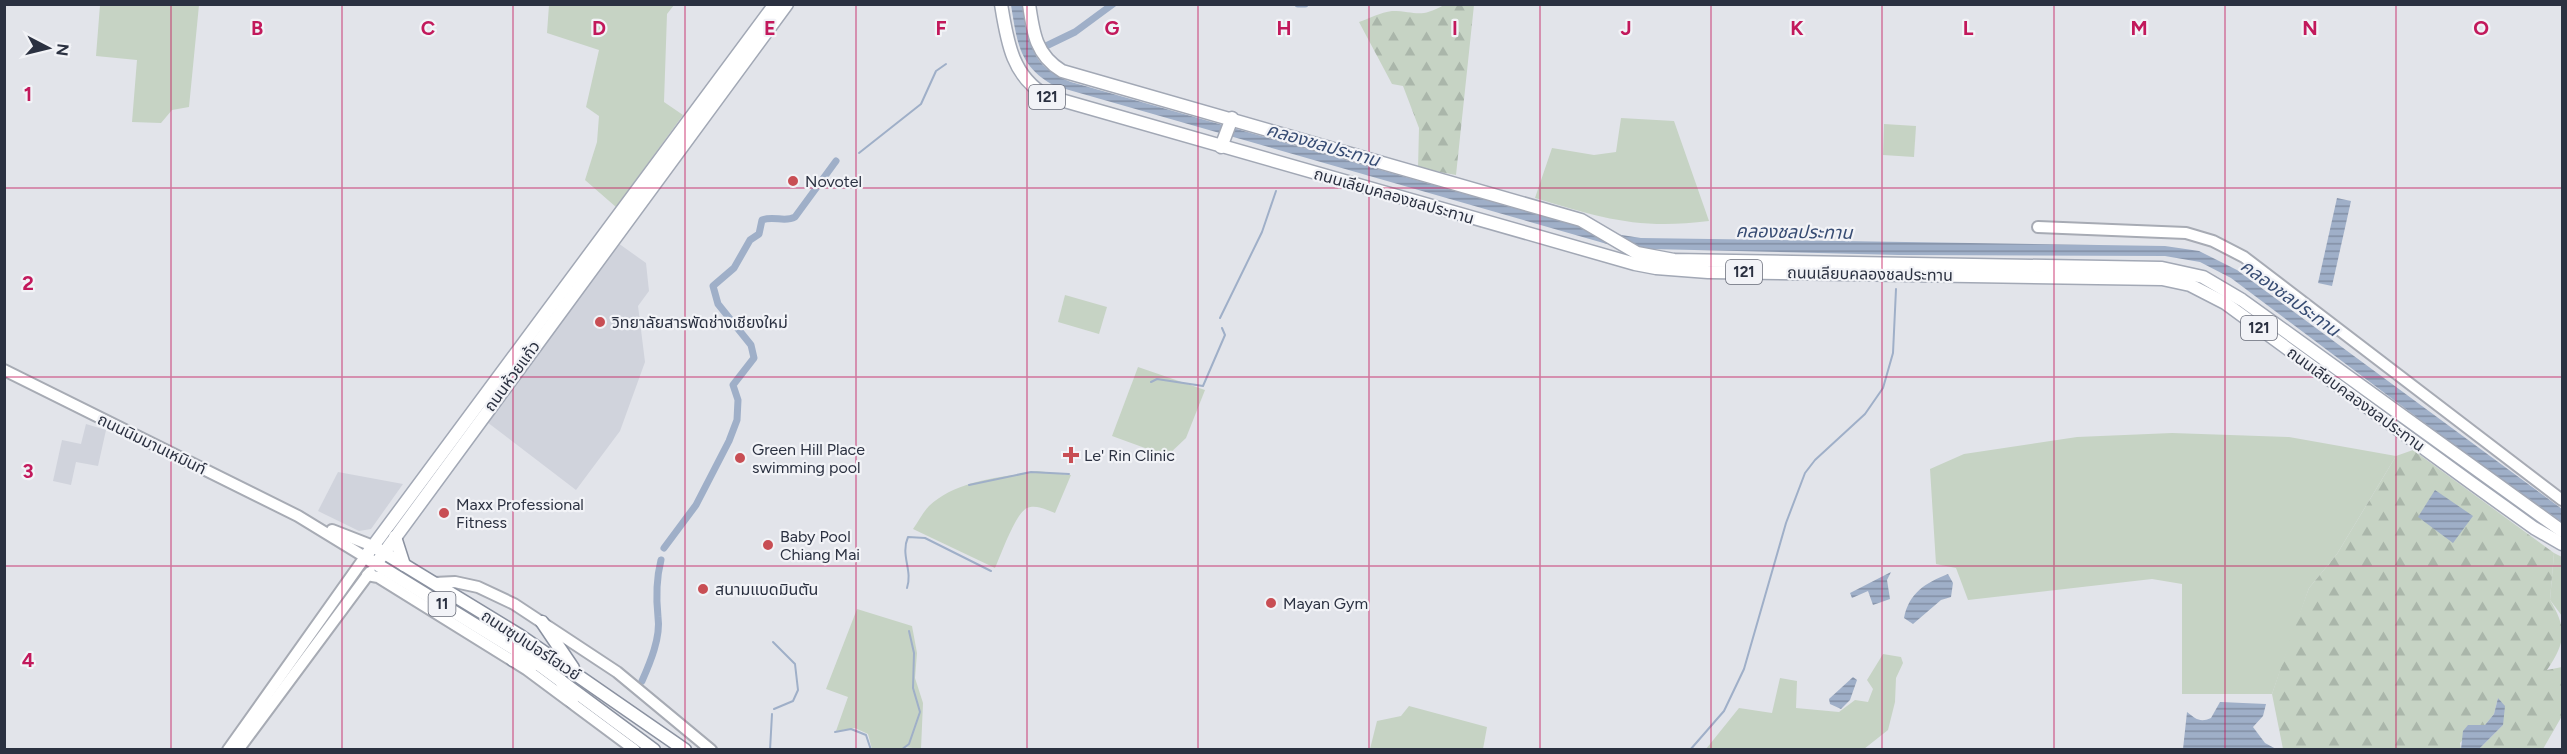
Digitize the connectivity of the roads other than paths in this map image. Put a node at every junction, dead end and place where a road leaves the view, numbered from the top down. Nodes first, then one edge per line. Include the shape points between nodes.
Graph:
1 (775, 4) edge
2 (786, 4) edge
3 (1001, 4) edge
4 (1029, 4) edge
5 (709, 101) junction
6 (1232, 118) junction
7 (1221, 147) junction
8 (2038, 227) dead end
9 (1966, 263) junction
10 (2036, 271) junction
11 (581, 272) junction
12 (1999, 276) junction
13 (4, 370) edge
14 (2419, 437) junction
15 (2562, 500) edge
16 (2562, 531) edge
17 (381, 535) junction
18 (395, 537) junction
19 (2562, 544) edge
20 (378, 549) junction
21 (364, 553) junction
22 (404, 565) junction
23 (362, 572) junction
24 (434, 583) junction
25 (542, 622) junction
26 (513, 660) junction
27 (539, 664) junction
28 (576, 673) junction
29 (559, 678) junction
30 (572, 701) junction
31 (228, 750) edge
32 (238, 750) edge
33 (635, 750) edge
34 (654, 750) edge
35 (685, 750) edge
36 (711, 750) edge

1 - 5 main road, ถนนห้วยแก้ว
2 - 5 main road, ถนนห้วยแก้ว
3 - 7 main road, ถนนเลียบคลองชลประทาน / 121 via 1011,56 1037,91
4 - 6 main road, ถนนเลียบคลองชลประทาน / 121 via 1039,48 1062,71
5 - 11 main road, ถนนห้วยแก้ว
6 - 7 main road
6 - 9 main road, ถนนเลียบคลองชลประทาน / 121 via 1591,224 1637,253 1674,260
7 - 12 main road, ถนนเลียบคลองชลประทาน / 121 via 1656,268
8 - 15 main road via 2173,232 2224,246
9 - 10 main road, ถนนเลียบคลองชลประทาน / 121
9 - 12 main road via 1978,271 2002,272
10 - 12 main road, ถนนเลียบคลองชลประทาน / 121
10 - 14 main road, ถนนเลียบคลองชลประทาน / 121 via 2162,279 2197,288 2225,303
11 - 17 main road, ถนนห้วยแก้ว
11 - 18 main road, ถนนห้วยแก้ว
13 - 21 main road, ถนนนิมมานเหมินท์ / 11
14 - 16 main road, ถนนเลียบคลองชลประทาน / 121
14 - 19 main road, ถนนเลียบคลองชลประทาน / 121 via 2534,528
17 - 20 main road, ถนนห้วยแก้ว
17 - 21 main road
18 - 20 main road, ถนนห้วยแก้ว
18 - 22 main road
20 - 21 main road, ถนนห้วยแก้ว
20 - 22 main road, ถนนซุปเปอร์ไฮเวย์ / 11
21 - 23 main road, ถนนห้วยแก้ว
21 - 23 main road
21 - 27 main road, ถนนซุปเปอร์ไฮเวย์ / 11
22 - 24 main road, ถนนซุปเปอร์ไฮเวย์ / 11
23 - 26 main road via 378,577
23 - 31 main road, ถนนห้วยแก้ว
23 - 32 main road, ถนนห้วยแก้ว
24 - 25 main road via 478,587
24 - 28 main road, ถนนซุปเปอร์ไฮเวย์ / 11
25 - 28 main road
25 - 36 main road via 630,682
26 - 27 main road
26 - 30 main road
27 - 29 main road, ถนนซุปเปอร์ไฮเวย์ / 11
28 - 35 main road, ถนนซุปเปอร์ไฮเวย์ / 11
29 - 30 main road
29 - 34 main road, ถนนซุปเปอร์ไฮเวย์ / 11
30 - 33 main road

